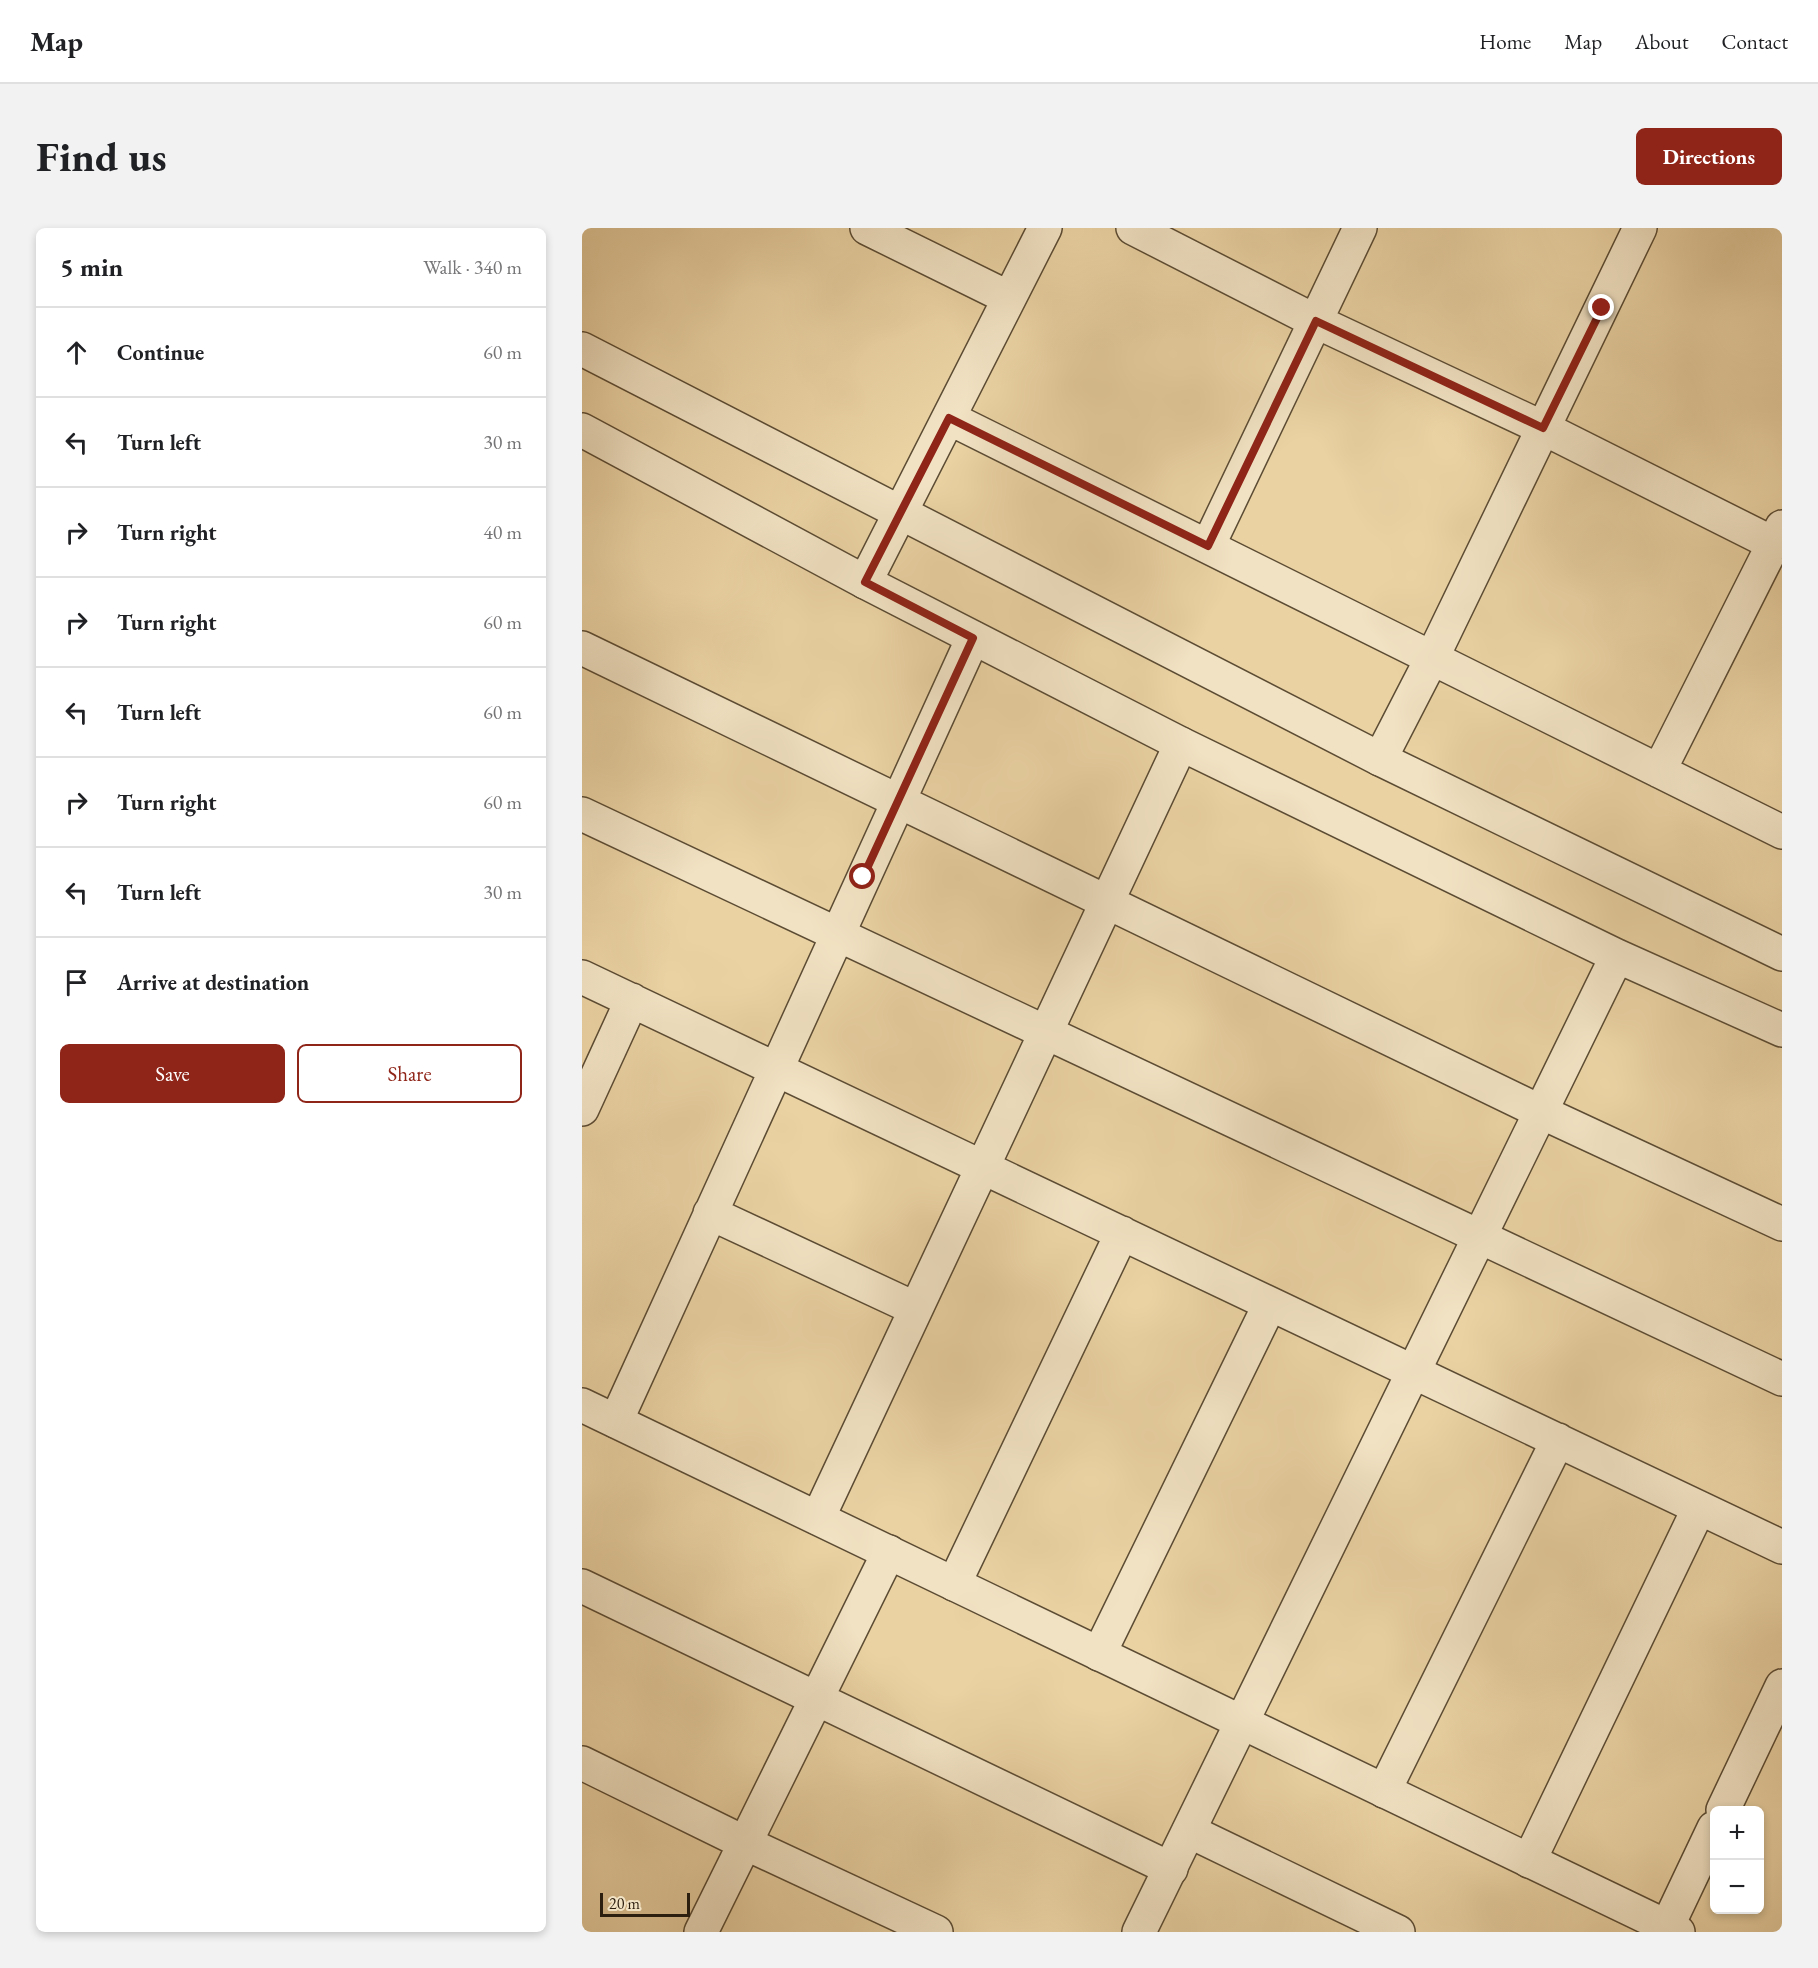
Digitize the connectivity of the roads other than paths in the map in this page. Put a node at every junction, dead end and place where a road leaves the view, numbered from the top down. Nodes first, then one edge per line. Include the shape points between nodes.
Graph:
1 (867, 228) edge
2 (1045, 228) edge
3 (1133, 228) edge
4 (1360, 228) edge
5 (1640, 228) edge
6 (1010, 298) junction
7 (1316, 321) junction
8 (582, 349) edge
9 (949, 418) junction
10 (1543, 428) junction
11 (582, 430) edge
12 (901, 511) junction
13 (1779, 535) edge
14 (1208, 546) junction
15 (865, 582) junction
16 (973, 638) junction
17 (582, 648) edge
18 (1432, 658) junction
19 (1181, 744) junction
20 (1380, 759) junction
21 (1659, 771) junction
22 (898, 801) junction
23 (582, 814) edge
24 (1782, 832) edge
25 (1106, 902) junction
26 (837, 934) junction
27 (1782, 954) edge
28 (1617, 956) junction
29 (582, 976) edge
30 (632, 1000) junction
31 (1782, 1030) edge
32 (1046, 1032) junction
33 (776, 1069) junction
34 (582, 1109) edge
35 (1541, 1112) junction
36 (982, 1167) junction
37 (710, 1213) junction
38 (1782, 1224) edge
39 (1122, 1233) junction
40 (1480, 1236) junction
41 (1269, 1304) junction
42 (916, 1309) junction
43 (1414, 1372) junction
44 (1782, 1378) edge
45 (582, 1405) edge
46 (616, 1421) junction
47 (1558, 1440) junction
48 (1699, 1508) junction
49 (818, 1518) junction
50 (1782, 1547) edge
51 (889, 1552) junction
52 (954, 1584) junction
53 (582, 1586) edge
54 (1100, 1654) junction
55 (1782, 1686) edge
56 (817, 1699) junction
57 (1242, 1723) junction
58 (582, 1763) edge
59 (1384, 1791) junction
60 (1725, 1806) edge
61 (1189, 1831) junction
62 (1710, 1838) edge
63 (745, 1843) junction
64 (1529, 1861) junction
65 (1171, 1869) junction
66 (1144, 1930) edge
67 (1673, 1930) edge
68 (701, 1932) edge
69 (936, 1932) edge
70 (1398, 1932) edge

1 - 6 street
2 - 6 street
3 - 7 street
4 - 7 street
5 - 10 street
6 - 9 street
7 - 10 street
7 - 14 street
8 - 12 street
9 - 12 street
9 - 14 street
10 - 13 street
10 - 18 street
11 - 15 street
12 - 15 street
12 - 20 street
13 - 21 street
14 - 18 street
15 - 16 street
16 - 19 street
16 - 22 street
17 - 22 street
18 - 20 street
18 - 21 street
19 - 25 street
19 - 28 street
20 - 27 street
21 - 24 street
22 - 25 street
22 - 26 street
23 - 26 street
25 - 32 street
25 - 35 street
26 - 32 street
26 - 33 street
28 - 31 street
28 - 35 street
29 - 30 street
30 - 33 street
30 - 34 street
32 - 36 street
32 - 40 street
33 - 36 street
33 - 37 street
35 - 38 street
35 - 40 street
36 - 39 street
36 - 42 street
37 - 42 street
37 - 46 street
39 - 41 street
39 - 52 street
40 - 43 street
40 - 44 street
41 - 43 street
41 - 54 street
42 - 49 street
43 - 47 street
43 - 57 street
45 - 46 street
46 - 49 street
47 - 48 street
47 - 59 street
48 - 50 street
48 - 64 street
49 - 51 street
51 - 52 street
51 - 56 street
52 - 54 street
53 - 56 street
54 - 57 street
55 - 60 street
56 - 63 street
56 - 65 street
57 - 59 street
57 - 61 street
58 - 63 street
59 - 64 street
61 - 65 street
61 - 70 street
62 - 67 street
63 - 68 street
63 - 69 street
64 - 67 street
65 - 66 street

